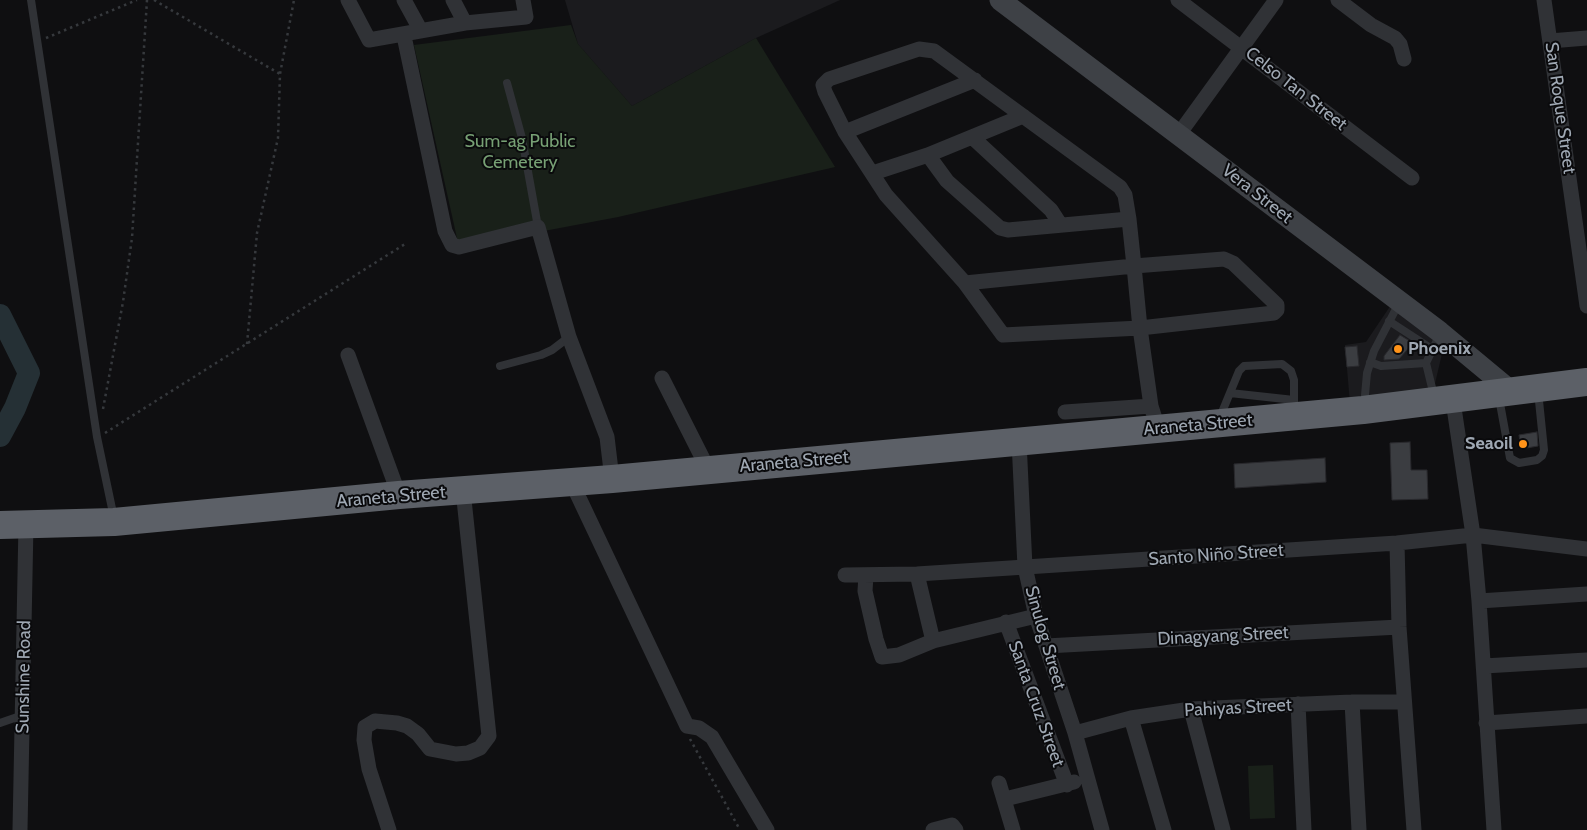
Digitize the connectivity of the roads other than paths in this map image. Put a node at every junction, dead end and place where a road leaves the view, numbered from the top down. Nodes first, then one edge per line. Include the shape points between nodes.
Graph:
1 (32, 0) edge
2 (348, 0) edge
3 (404, 0) edge
4 (453, 0) edge
5 (523, 0) edge
6 (1000, 0) edge
7 (1178, 0) edge
8 (1276, 0) edge
9 (1338, 0) edge
10 (1544, 0) edge
11 (466, 23) junction
12 (421, 31) junction
13 (404, 36) junction
14 (1587, 38) edge
15 (1550, 41) junction
16 (1241, 46) junction
17 (1404, 59) dead end
18 (975, 80) junction
19 (507, 83) dead end
20 (1023, 116) junction
21 (845, 132) junction
22 (1179, 134) junction
23 (972, 137) junction
24 (928, 155) junction
25 (872, 173) junction
26 (1412, 178) dead end
27 (1129, 219) junction
28 (1060, 224) junction
29 (538, 227) junction
30 (1134, 266) junction
31 (965, 283) junction
32 (1587, 306) edge
33 (1394, 312) junction
34 (1140, 328) junction
35 (569, 337) junction
36 (1436, 341) junction
37 (348, 355) dead end
38 (1370, 362) junction
39 (1426, 364) junction
40 (500, 366) dead end
41 (662, 378) dead end
42 (1587, 382) edge
43 (1538, 388) junction
44 (1505, 392) junction
45 (1230, 393) junction
46 (1444, 401) junction
47 (1294, 408) junction
48 (1364, 410) junction
49 (1065, 412) dead end
50 (1154, 417) junction
51 (1217, 423) junction
52 (1019, 441) junction
53 (708, 469) junction
54 (612, 479) junction
55 (571, 482) junction
56 (463, 490) junction
57 (399, 495) junction
58 (114, 522) junction
59 (13, 525) edge
60 (1473, 535) junction
61 (1397, 544) junction
62 (1587, 549) edge
63 (1025, 567) junction
64 (917, 574) junction
65 (845, 575) dead end
66 (866, 575) junction
67 (1587, 594) edge
68 (1480, 601) junction
69 (1036, 616) junction
70 (1006, 622) junction
71 (1399, 627) junction
72 (933, 641) junction
73 (1046, 646) junction
74 (1587, 660) edge
75 (1484, 666) junction
76 (1352, 702) junction
77 (1404, 702) junction
78 (1298, 704) junction
79 (1191, 709) junction
80 (23, 716) junction
81 (1587, 716) edge
82 (1131, 718) junction
83 (0, 723) edge
84 (1486, 723) junction
85 (1074, 733) junction
86 (1086, 778) junction
87 (999, 784) dead end
88 (1066, 785) junction
89 (1005, 799) junction
90 (20, 830) edge
91 (389, 830) edge
92 (767, 830) edge
93 (933, 830) edge
94 (956, 830) edge
95 (1013, 830) edge
96 (1102, 830) edge
97 (1164, 830) edge
98 (1224, 830) edge
99 (1304, 830) edge
100 (1359, 830) edge
101 (1414, 830) edge
102 (1494, 830) edge

1 - 58 lane via 98,437
2 - 13 street via 369,40
3 - 12 street
4 - 11 street
5 - 11 street via 526,17
6 - 22 street, Vera Street
7 - 16 street, Celso Tan Street
8 - 16 street
9 - 17 street via 1395,38
10 - 15 street, San Roque Street
11 - 12 street
12 - 13 street
13 - 29 street via 445,231 452,245 459,248
14 - 15 street
15 - 32 street, San Roque Street
16 - 22 street
16 - 26 street, Celso Tan Street
18 - 20 street
18 - 21 street
18 - 21 street via 926,48 829,79 824,85 825,92
19 - 29 lane via 522,138
20 - 23 street
20 - 27 street via 1120,187 1125,195
21 - 25 street
22 - 33 street, Vera Street
23 - 24 street
23 - 28 street via 1046,205
24 - 25 street
24 - 28 street via 947,181 1000,228 1008,230
25 - 31 street via 902,215
27 - 28 street
27 - 30 street
29 - 35 street
30 - 31 street
30 - 34 street
30 - 34 street via 1229,260 1277,305 1274,312
31 - 34 street via 999,332 1007,336
33 - 36 street, Vera Street
33 - 38 lane
34 - 50 street
35 - 40 lane via 541,355
35 - 54 street via 606,438
36 - 39 lane
36 - 44 street, Vera Street
37 - 57 street
38 - 39 lane via 1381,366
38 - 48 lane
39 - 46 lane
41 - 53 street
42 - 43 highway, Araneta Street
43 - 44 highway, Araneta Street
43 - 44 lane via 1544,450 1537,460 1519,463 1510,458
44 - 46 highway, Araneta Street
45 - 47 lane
45 - 47 lane via 1244,366 1282,364 1294,380
45 - 51 lane
46 - 48 highway, Araneta Street
46 - 60 street
47 - 48 highway, Araneta Street
47 - 51 highway, Araneta Street
49 - 50 street
50 - 51 highway, Araneta Street
50 - 52 highway, Araneta Street
52 - 53 highway, Araneta Street
52 - 63 street, Sinulog Street
53 - 54 highway, Araneta Street
54 - 55 highway, Araneta Street
55 - 56 highway, Araneta Street
55 - 92 street via 687,726 699,728 712,737
56 - 57 highway, Araneta Street
56 - 91 street via 488,736 480,748 456,754 430,749 418,734 397,723 375,721 365,727 369,769
57 - 58 highway, Araneta Street
58 - 59 highway, Araneta Street
59 - 80 street, Sunshine Road
60 - 61 street, Santo Niño Street
60 - 62 street, Santo Niño Street
60 - 68 street
61 - 63 street, Santo Niño Street
61 - 71 street
63 - 64 street, Santo Niño Street
63 - 69 street, Sinulog Street
64 - 66 street, Santo Niño Street
64 - 72 street
65 - 66 street, Santo Niño Street
66 - 72 street via 864,591 882,657 899,656
67 - 68 street
68 - 75 street
69 - 70 street
69 - 73 street, Sinulog Street
70 - 72 street
70 - 88 street, Santa Cruz Street
71 - 73 street, Dinagyang Street
71 - 77 street
73 - 85 street, Sinulog Street
74 - 75 street
75 - 84 street
76 - 77 street, Pahiyas Street
76 - 78 street, Pahiyas Street
76 - 100 street
77 - 101 street
78 - 79 street, Pahiyas Street
78 - 99 street
79 - 82 street, Pahiyas Street
79 - 98 street
80 - 83 lane
80 - 90 street, Sunshine Road
81 - 84 street
82 - 85 street, Pahiyas Street
82 - 97 street
84 - 102 street
85 - 86 street, Sinulog Street
86 - 88 street
86 - 96 street, Sinulog Street
87 - 89 street
88 - 89 street
89 - 95 street
93 - 94 street via 952,825

